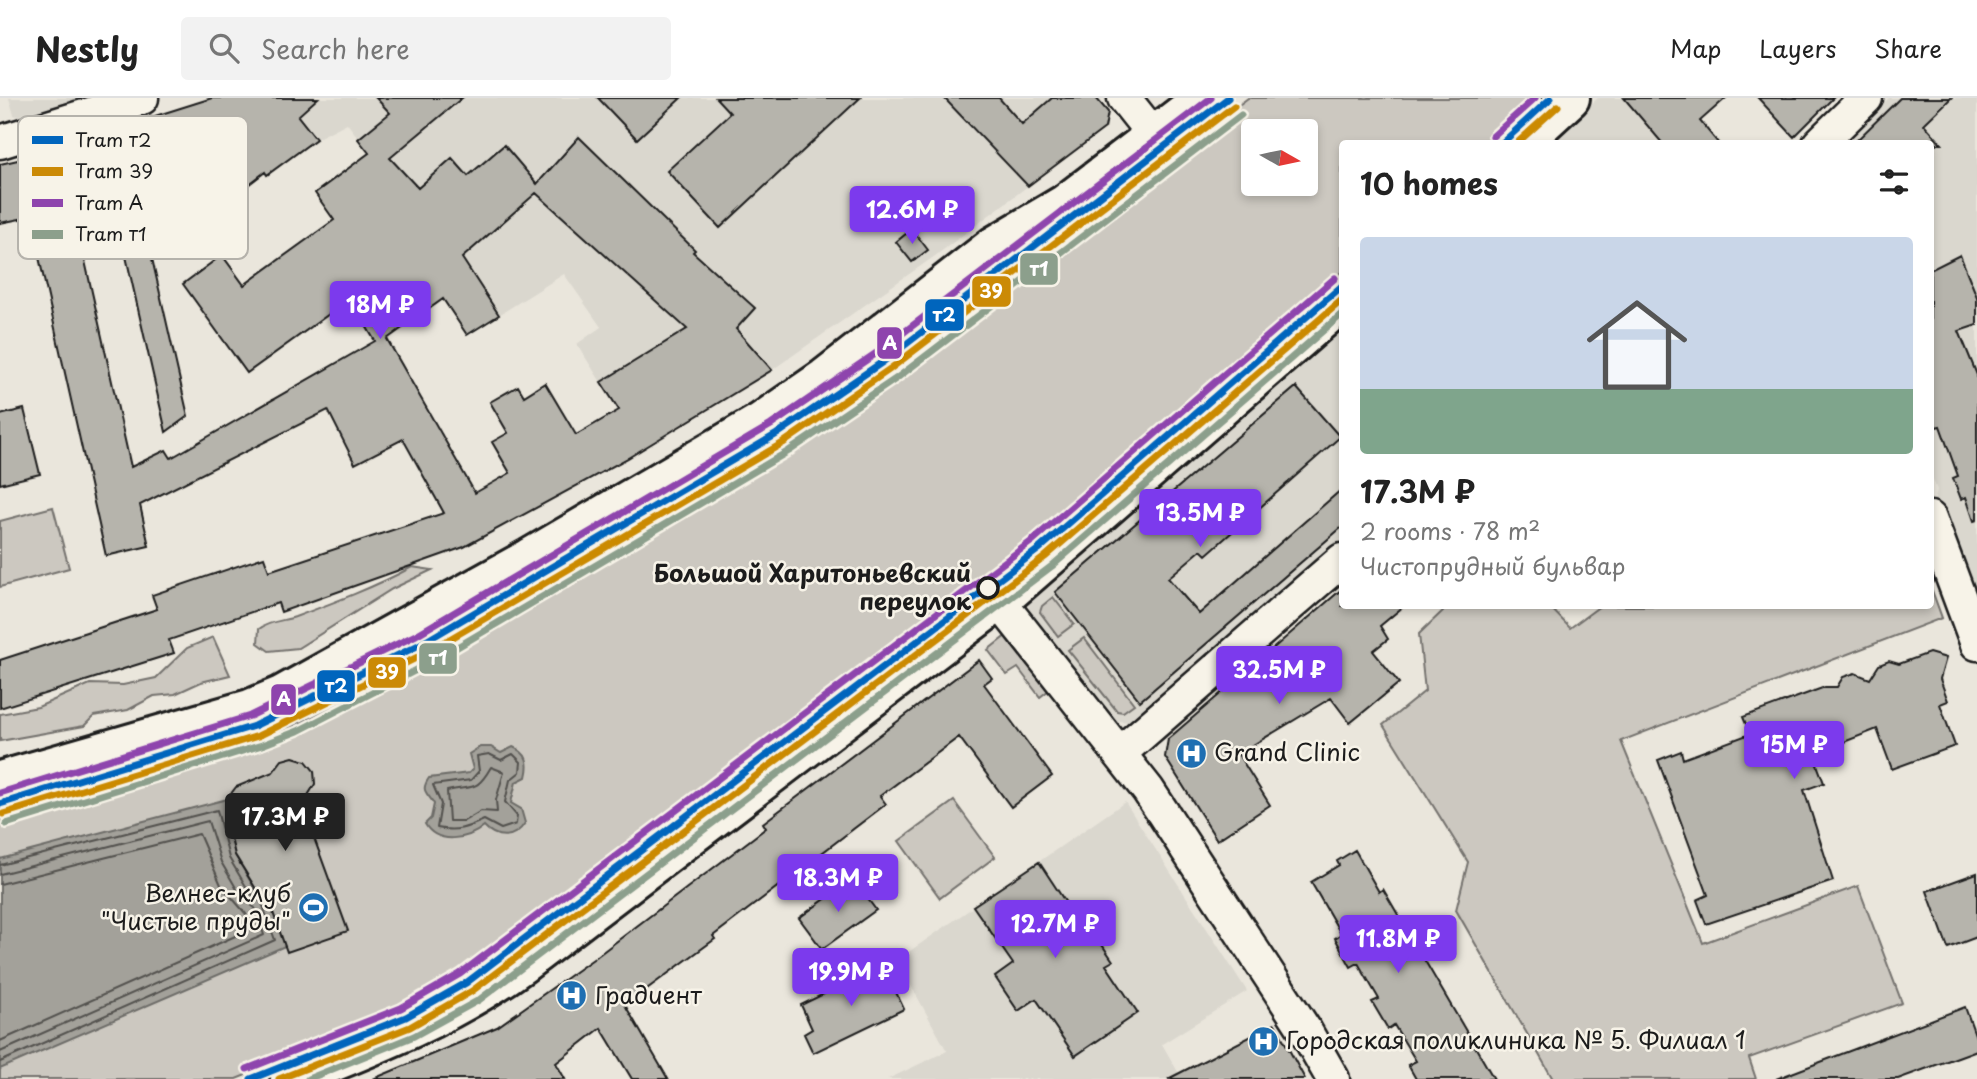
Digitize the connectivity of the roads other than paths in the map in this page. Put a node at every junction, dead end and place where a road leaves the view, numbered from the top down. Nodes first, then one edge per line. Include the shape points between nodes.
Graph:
1 (142, 98) edge
2 (1124, 98) edge
3 (1203, 98) edge
4 (1570, 98) edge
5 (1866, 98) edge
6 (79, 116) edge
7 (18, 133) edge
8 (1155, 137) junction
9 (1, 138) edge
10 (1524, 140) edge
11 (1823, 140) edge
12 (1339, 305) edge
13 (1934, 529) edge
14 (1339, 563) edge
15 (999, 601) junction
16 (1977, 644) edge
17 (1119, 753) junction
18 (0, 781) edge
19 (290, 1079) edge
20 (1333, 1079) edge

1 - 6 street
2 - 8 street
3 - 8 main road
4 - 10 main road
5 - 11 street
7 - 9 street
8 - 18 main road via 1065,204 994,246 760,423 507,571 273,700
12 - 15 main road
13 - 16 street
14 - 17 street
15 - 17 street
15 - 19 main road via 492,986 402,1034
17 - 20 street via 1171,824

